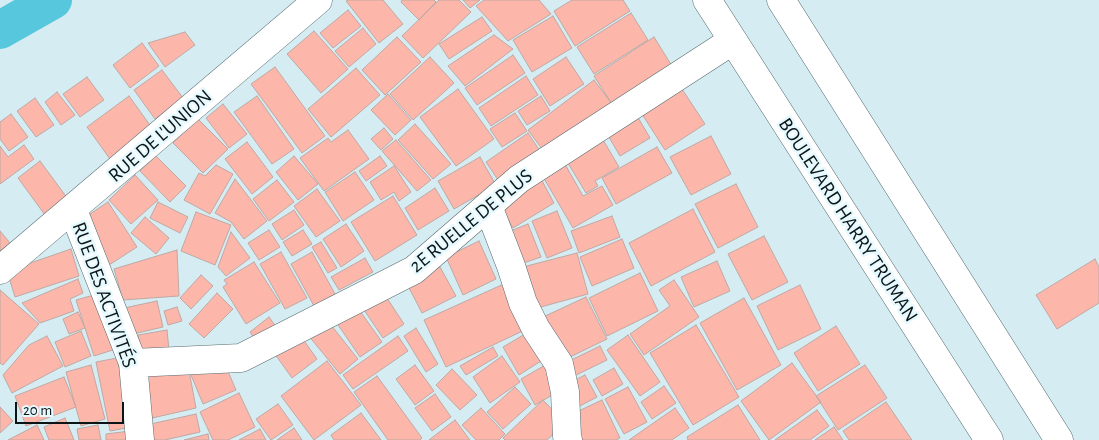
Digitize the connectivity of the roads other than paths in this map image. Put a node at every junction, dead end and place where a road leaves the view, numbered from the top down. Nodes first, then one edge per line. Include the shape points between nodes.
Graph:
1 (318, 0) edge
2 (707, 0) edge
3 (781, 0) edge
4 (732, 41) junction
5 (488, 206) junction
6 (73, 210) junction
7 (0, 270) edge
8 (133, 364) junction
9 (140, 440) edge
10 (568, 440) edge
11 (989, 440) edge
12 (1058, 440) edge

1 - 6 main road, RUE DE L'UNION
2 - 4 main road, BOULEVARD HARRY TRUMAN
3 - 12 main road
4 - 5 main road, 2E RUELLE DE PLUS via 519,179
4 - 11 main road, BOULEVARD HARRY TRUMAN
5 - 8 main road, 2E RUELLE DE PLUS via 414,270 241,358
5 - 10 main road via 523,303 560,364
6 - 7 main road, RUE DE L'UNION
6 - 8 main road, RUE DES ACTIVITÉS
8 - 9 main road, RUE DES ACTIVITÉS

